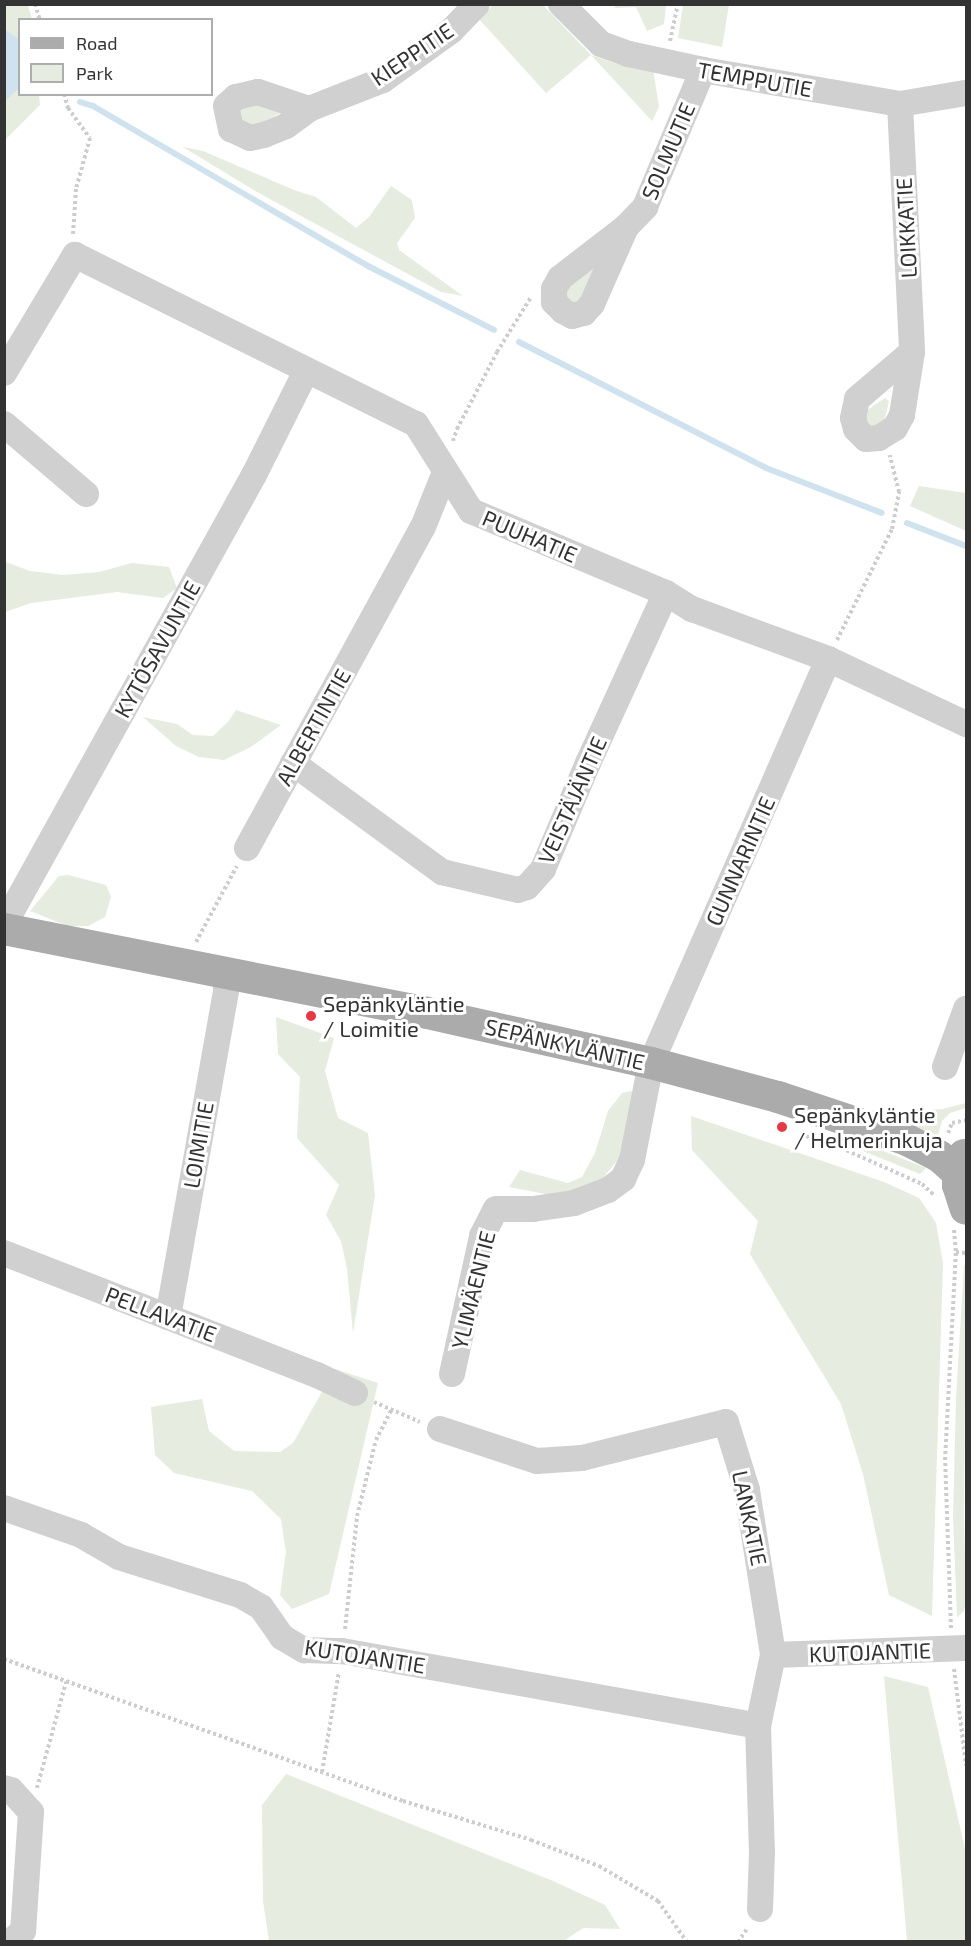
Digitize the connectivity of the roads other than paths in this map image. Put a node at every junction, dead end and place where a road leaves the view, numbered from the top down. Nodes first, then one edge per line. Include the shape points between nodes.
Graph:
1 (477, 4) edge
2 (561, 4) edge
3 (703, 70) junction
4 (966, 93) edge
5 (900, 104) junction
6 (309, 109) dead end
7 (626, 226) dead end
8 (912, 352) junction
9 (306, 371) junction
10 (4, 373) edge
11 (4, 424) edge
12 (445, 472) junction
13 (86, 494) dead end
14 (666, 593) junction
15 (828, 659) junction
16 (966, 724) edge
17 (293, 763) junction
18 (247, 848) road end
19 (4, 927) edge
20 (225, 973) junction
21 (966, 1009) edge
22 (651, 1063) junction
23 (945, 1067) dead end
24 (966, 1138) edge
25 (907, 1140) junction
26 (962, 1162) edge
27 (953, 1210) edge
28 (4, 1252) edge
29 (168, 1317) junction
30 (452, 1374) dead end
31 (355, 1393) road end
32 (440, 1429) road end
33 (4, 1508) edge
34 (959, 1649) edge
35 (773, 1655) junction
36 (758, 1726) junction
37 (4, 1788) edge
38 (760, 1909) dead end
39 (10, 1941) edge

1 - 6 street, KIEPPITIE via 451,31 382,80
2 - 3 street, TEMPPUTIE via 601,44
3 - 5 street, TEMPPUTIE
3 - 7 street, SOLMUTIE via 645,207
4 - 5 street, TEMPPUTIE
5 - 8 street, LOIKKATIE
8 - 8 street, LOIKKATIE via 857,399 853,418 856,429 866,439 895,428 903,415
9 - 10 street, PUUHATIE via 75,255
9 - 12 street, PUUHATIE via 417,424
9 - 19 street, KYTÖSAVUNTIE via 254,475
11 - 13 street
12 - 14 street, PUUHATIE via 471,511
12 - 17 street, ALBERTINTIE via 423,526
14 - 15 street, PUUHATIE via 692,609
14 - 17 street, VEISTÄJÄNTIE via 543,869 527,887 518,890 442,872
15 - 16 street, PUUHATIE
15 - 22 street, GUNNARINTIE
17 - 18 street, ALBERTINTIE
19 - 20 main road, SEPÄNKYLÄNTIE
20 - 22 main road, SEPÄNKYLÄNTIE
20 - 29 street, LOIMITIE via 226,990
21 - 23 street
22 - 25 main road, SEPÄNKYLÄNTIE via 778,1097
22 - 30 street, YLIMÄENTIE via 632,1160 623,1179 608,1190 574,1203 496,1209 482,1236
24 - 25 main road, SEPÄNKYLÄNTIE
25 - 26 main road, SEPÄNKYLÄNTIE
26 - 27 main road via 960,1196
28 - 29 street, PELLAVATIE
29 - 31 street, PELLAVATIE
32 - 35 street, LANKATIE via 537,1461 582,1458 726,1422 747,1490
33 - 36 street, KUTOJANTIE via 81,1535 119,1557 240,1595 261,1607 282,1637 304,1650 342,1651
34 - 35 street, KUTOJANTIE
35 - 36 street, LANKATIE
36 - 38 street, LANKATIE
37 - 39 street via 11,1790 31,1812 23,1931

